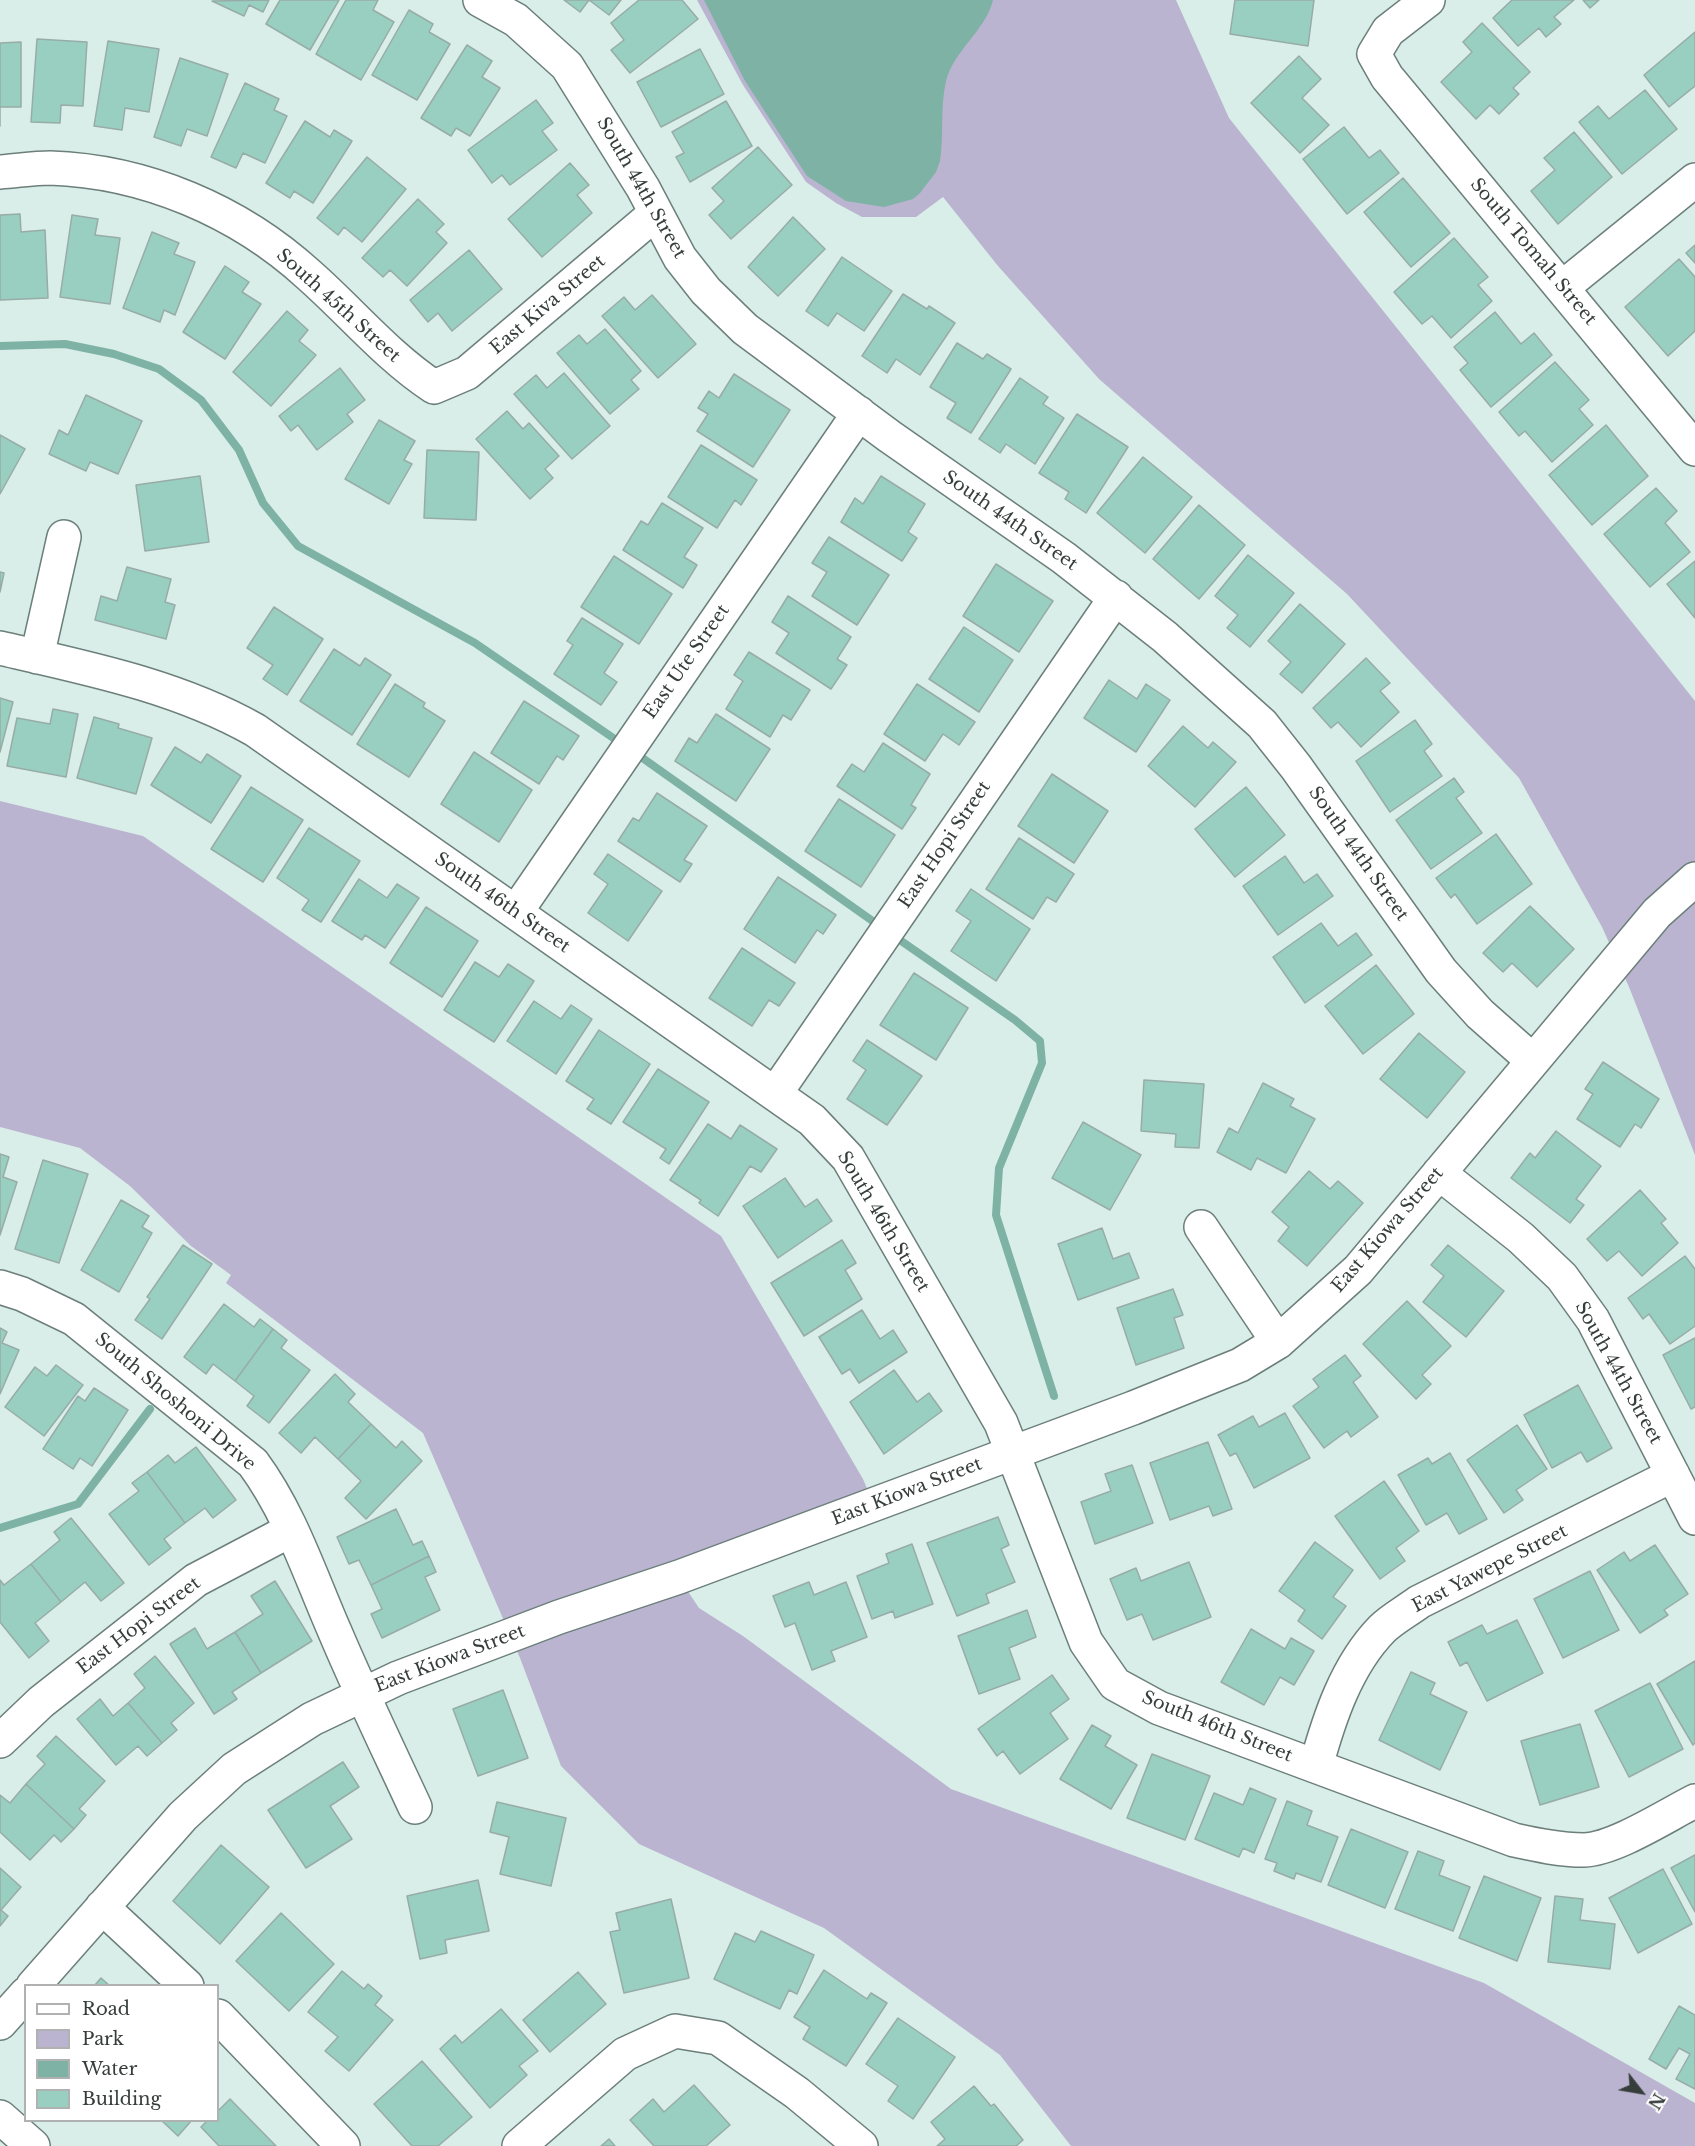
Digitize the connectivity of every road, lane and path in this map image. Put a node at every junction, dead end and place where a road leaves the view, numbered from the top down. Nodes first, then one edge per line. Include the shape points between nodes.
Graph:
1 (480, 0) edge
2 (1428, 0) edge
3 (0, 172) edge
4 (1695, 180) edge
5 (656, 213) junction
6 (1563, 287) junction
7 (434, 387) joint
8 (859, 413) junction
9 (1695, 449) edge
10 (64, 537) dead end
11 (1116, 597) junction
12 (0, 648) edge
13 (37, 657) junction
14 (1695, 879) edge
15 (516, 912) junction
16 (1532, 1060) junction
17 (775, 1094) junction
18 (1439, 1173) junction
19 (1201, 1227) dead end
20 (0, 1287) edge
21 (1278, 1342) junction
22 (1013, 1452) junction
23 (1673, 1476) junction
24 (1695, 1518) edge
25 (291, 1530) junction
26 (362, 1695) junction
27 (0, 1740) edge
28 (1316, 1766) junction
29 (1695, 1800) edge
30 (415, 1807) dead end
31 (102, 1906) junction
32 (35, 1984) edge
33 (185, 1984) edge
34 (24, 1996) edge
35 (219, 2017) edge
36 (0, 2023) edge
37 (0, 2116) edge
38 (33, 2146) edge
39 (343, 2146) edge
40 (519, 2146) edge
41 (861, 2146) edge

1 - 5 street, South 44th Street via 516,20 567,66
2 - 6 street, South Tomah Street via 1388,31 1374,54 1387,77
3 - 7 street, South 45th Street via 49,168 114,175 189,198 238,222 308,274 406,369
4 - 6 street
5 - 7 street, East Kiva Street via 467,373
5 - 8 street, South 44th Street via 680,258 706,291 745,329
6 - 9 street, South Tomah Street
8 - 11 street, South 44th Street
8 - 15 street, East Ute Street
10 - 13 street
11 - 16 street, South 44th Street via 1262,724 1441,971 1480,1014
11 - 17 street, East Hopi Street
12 - 13 street, South 46th Street
13 - 15 street, South 46th Street via 170,691 217,708 255,730
14 - 16 street, East Kiowa Street via 1657,913
15 - 17 street, South 46th Street
16 - 18 street, East Kiowa Street
17 - 22 street, South 46th Street via 812,1120 848,1158 1001,1423
18 - 21 street, East Kiowa Street via 1358,1270
18 - 23 street, South 44th Street via 1521,1238 1562,1277 1593,1320
19 - 21 street
20 - 25 street, South Shoshoni Drive via 74,1318 253,1463 270,1485
21 - 22 street, East Kiowa Street via 1240,1365
22 - 26 street, East Kiowa Street via 679,1577 559,1617
22 - 28 street, South 46th Street via 1086,1642 1115,1684 1159,1708
23 - 24 street, South 44th Street
23 - 28 street, East Yawepe Street via 1419,1602 1382,1629 1346,1680
25 - 26 street, South Shoshoni Drive
25 - 27 street, East Hopi Street via 196,1580 41,1702
26 - 30 street, South Shoshoni Drive
26 - 31 street, East Kiowa Street via 312,1719 234,1768 183,1816
28 - 29 street, South 46th Street via 1514,1840 1568,1849 1586,1850 1629,1836
31 - 32 street, East Kiowa Street
31 - 33 street
34 - 36 street
35 - 39 street
37 - 38 street
40 - 41 street via 625,2054 675,2031 718,2038 797,2093

